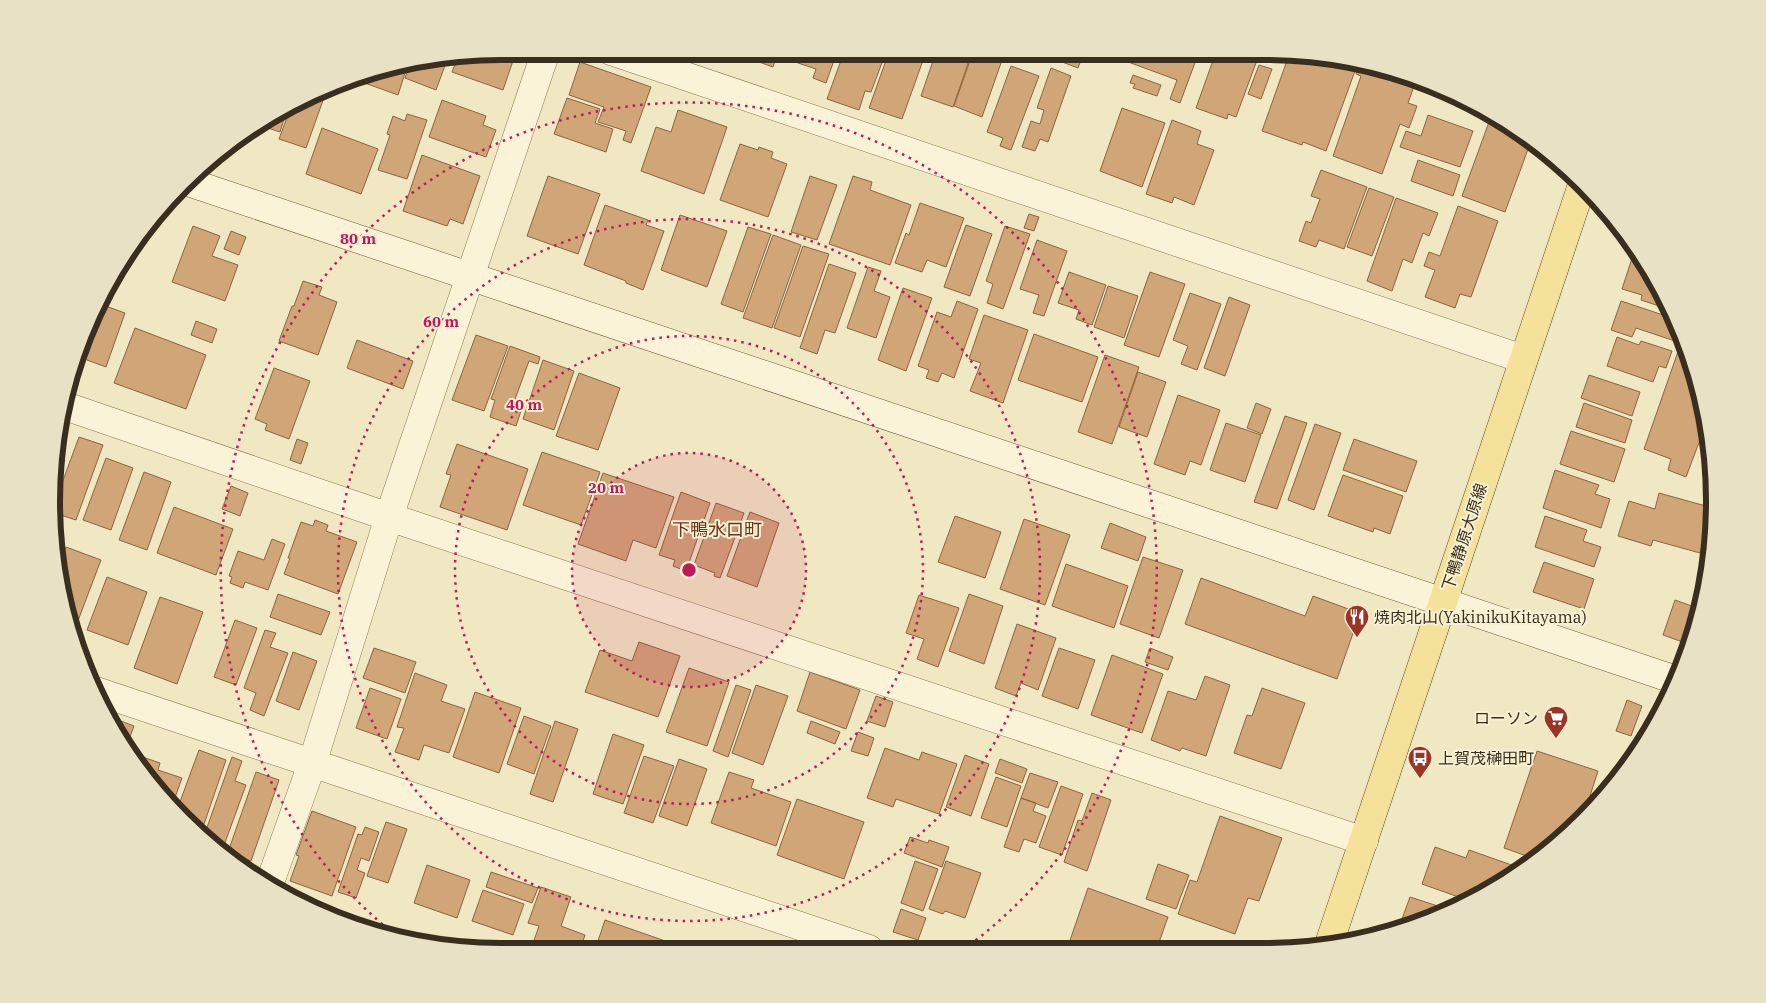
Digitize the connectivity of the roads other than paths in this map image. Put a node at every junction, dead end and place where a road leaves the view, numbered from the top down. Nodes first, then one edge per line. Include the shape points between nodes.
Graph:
1 (543, 60) edge
2 (639, 60) edge
3 (194, 184) edge
4 (1580, 192) edge
5 (470, 276) junction
6 (1523, 359) junction
7 (70, 408) edge
8 (390, 517) junction
9 (1442, 603) junction
10 (1669, 678) edge
11 (105, 694) edge
12 (312, 764) junction
13 (1364, 841) junction
14 (271, 878) edge
15 (1331, 938) edge
16 (848, 943) edge

1 - 5 street
2 - 6 street
3 - 5 street
4 - 6 main road, 下鴨静原大原線
5 - 8 street
5 - 9 street
6 - 9 main road, 下鴨静原大原線
7 - 8 street
8 - 12 street
8 - 13 street
9 - 10 street
9 - 13 main road, 下鴨静原大原線
11 - 12 street
12 - 14 street
12 - 16 street
13 - 15 main road, 下鴨静原大原線

